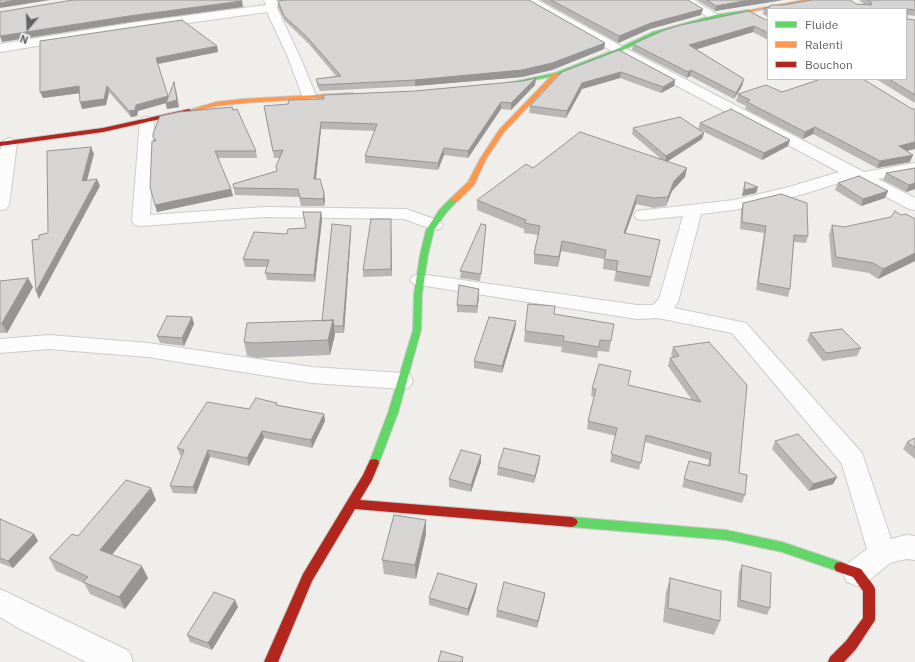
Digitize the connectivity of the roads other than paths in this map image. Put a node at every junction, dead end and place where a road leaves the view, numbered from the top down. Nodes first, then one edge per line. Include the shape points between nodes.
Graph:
1 (529, 0) edge
2 (686, 0) edge
3 (812, 0) edge
4 (286, 1) edge
5 (271, 4) edge
6 (748, 11) junction
7 (715, 17) junction
8 (762, 19) edge
9 (0, 48) edge
10 (619, 50) junction
11 (556, 74) junction
12 (495, 85) edge
13 (358, 95) edge
14 (310, 98) junction
15 (148, 121) junction
16 (5, 144) edge
17 (915, 168) edge
18 (857, 175) junction
19 (0, 205) edge
20 (915, 206) edge
21 (693, 210) junction
22 (643, 215) dead end
23 (434, 225) junction
24 (420, 280) junction
25 (658, 311) junction
26 (0, 346) edge
27 (402, 381) junction
28 (352, 504) junction
29 (915, 548) edge
30 (882, 553) junction
31 (857, 572) junction
32 (0, 602) edge
33 (118, 662) edge
34 (271, 662) edge
35 (836, 662) edge

1 - 10 street
2 - 7 street
3 - 6 street
4 - 5 street
5 - 9 street
5 - 14 street
6 - 7 street
6 - 8 street
7 - 10 street via 655,33
10 - 11 street
10 - 18 street
11 - 12 street
11 - 23 street via 501,131 471,183 443,211
13 - 14 street
14 - 15 street via 216,104
15 - 16 street
15 - 23 street via 141,222 265,212 406,214
16 - 19 street
17 - 18 street
18 - 20 street
18 - 21 street via 734,205
21 - 22 street
21 - 25 street via 668,302
23 - 24 street via 430,230
24 - 25 street via 637,312
24 - 27 street via 417,330
25 - 30 street via 739,328 853,460
26 - 27 street via 49,342 148,350 312,375
27 - 28 street via 393,413 368,477
28 - 31 street via 726,535 782,547
28 - 34 street via 307,578
29 - 30 street via 906,547
30 - 31 street
31 - 35 street via 869,589 869,620
32 - 33 street

